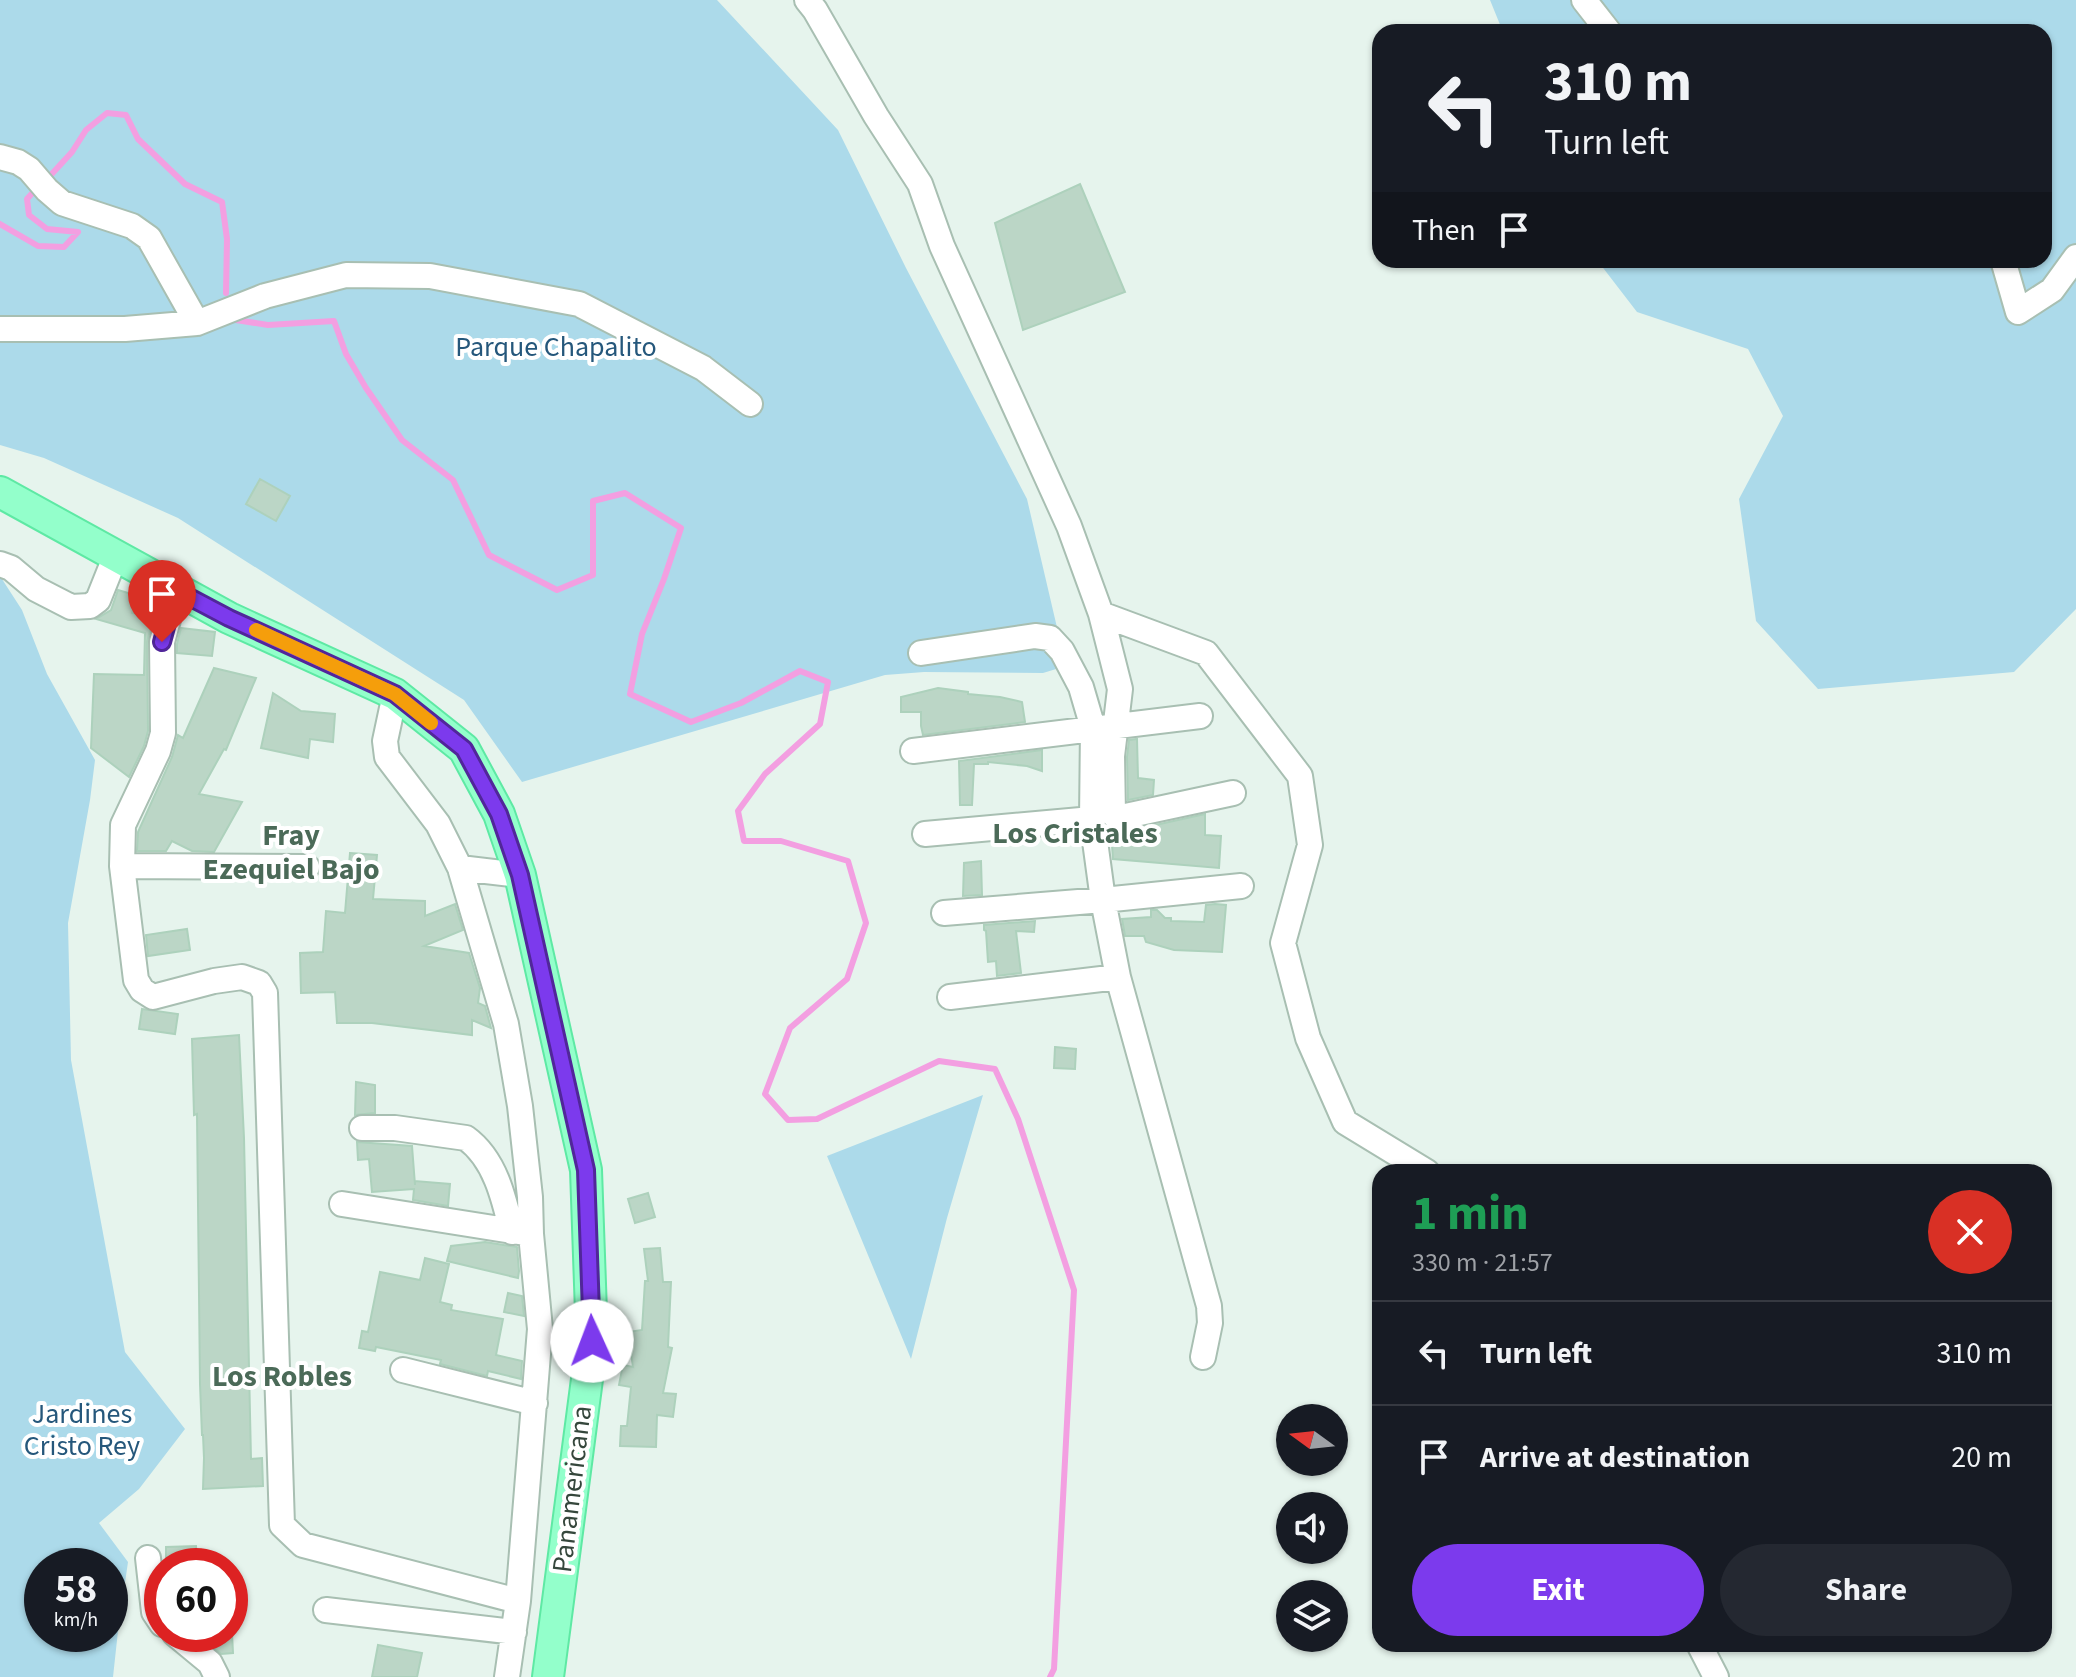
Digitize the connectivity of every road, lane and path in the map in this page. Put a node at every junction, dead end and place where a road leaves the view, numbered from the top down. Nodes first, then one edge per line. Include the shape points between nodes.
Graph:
1 (807, 0) edge
2 (1584, 0) edge
3 (1603, 24) edge
4 (0, 157) edge
5 (2076, 257) edge
6 (2005, 268) edge
7 (197, 323) junction
8 (0, 329) edge
9 (750, 404) dead end
10 (0, 492) edge
11 (116, 555) junction
12 (0, 564) edge
13 (176, 590) junction
14 (1101, 614) junction
15 (921, 653) dead end
16 (395, 694) junction
17 (1200, 716) dead end
18 (1105, 727) junction
19 (913, 751) dead end
20 (1233, 793) dead end
21 (1092, 819) junction
22 (925, 834) dead end
23 (122, 866) junction
24 (307, 867) dead end
25 (460, 868) junction
26 (520, 875) junction
27 (1241, 886) dead end
28 (1103, 900) junction
29 (944, 913) dead end
30 (1118, 977) junction
31 (950, 997) dead end
32 (362, 1128) dead end
33 (1414, 1164) edge
34 (342, 1204) dead end
35 (522, 1233) junction
36 (1203, 1357) dead end
37 (403, 1370) dead end
38 (535, 1403) junction
39 (518, 1601) junction
40 (326, 1610) dead end
41 (514, 1632) junction
42 (197, 1652) edge
43 (1703, 1652) edge
44 (217, 1677) edge
45 (507, 1677) edge
46 (548, 1677) edge
47 (1716, 1677) edge

1 - 14 street via 920,184 942,246 1069,526
2 - 3 street
4 - 7 street via 29,169 62,203 132,226 149,238
5 - 6 street via 2052,290 2018,312
7 - 8 street
7 - 9 street via 265,296 346,275 430,276 579,304 703,368
10 - 11 main road, Panamericana
11 - 12 street via 98,600 80,607 36,589
11 - 13 main road, Panamericana
13 - 16 main road, Panamericana
13 - 23 street via 162,642 163,733 123,825
14 - 18 street via 1120,689
14 - 33 street via 1206,653 1300,776 1310,845 1283,943 1308,1038 1345,1122
15 - 18 street via 1050,638
16 - 25 street via 387,757 438,824
16 - 26 main road, Panamericana via 464,749 499,814
17 - 18 street
18 - 19 street
18 - 20 street via 1116,817
18 - 21 street
21 - 22 street
21 - 28 street
23 - 24 street
23 - 39 street via 136,980 142,990 153,997 242,977 259,983 265,993 282,1525 303,1545
25 - 26 street
25 - 35 street via 506,1024 520,1106 530,1197
26 - 46 main road, Panamericana via 586,1170 592,1341
27 - 28 street
28 - 29 street
28 - 30 street
30 - 31 street
30 - 36 street via 1209,1306
32 - 35 street via 466,1138 487,1161
34 - 35 street
35 - 38 street via 540,1329
37 - 38 street
38 - 39 street
39 - 41 street
40 - 41 street
41 - 45 street
42 - 44 street
43 - 47 street

